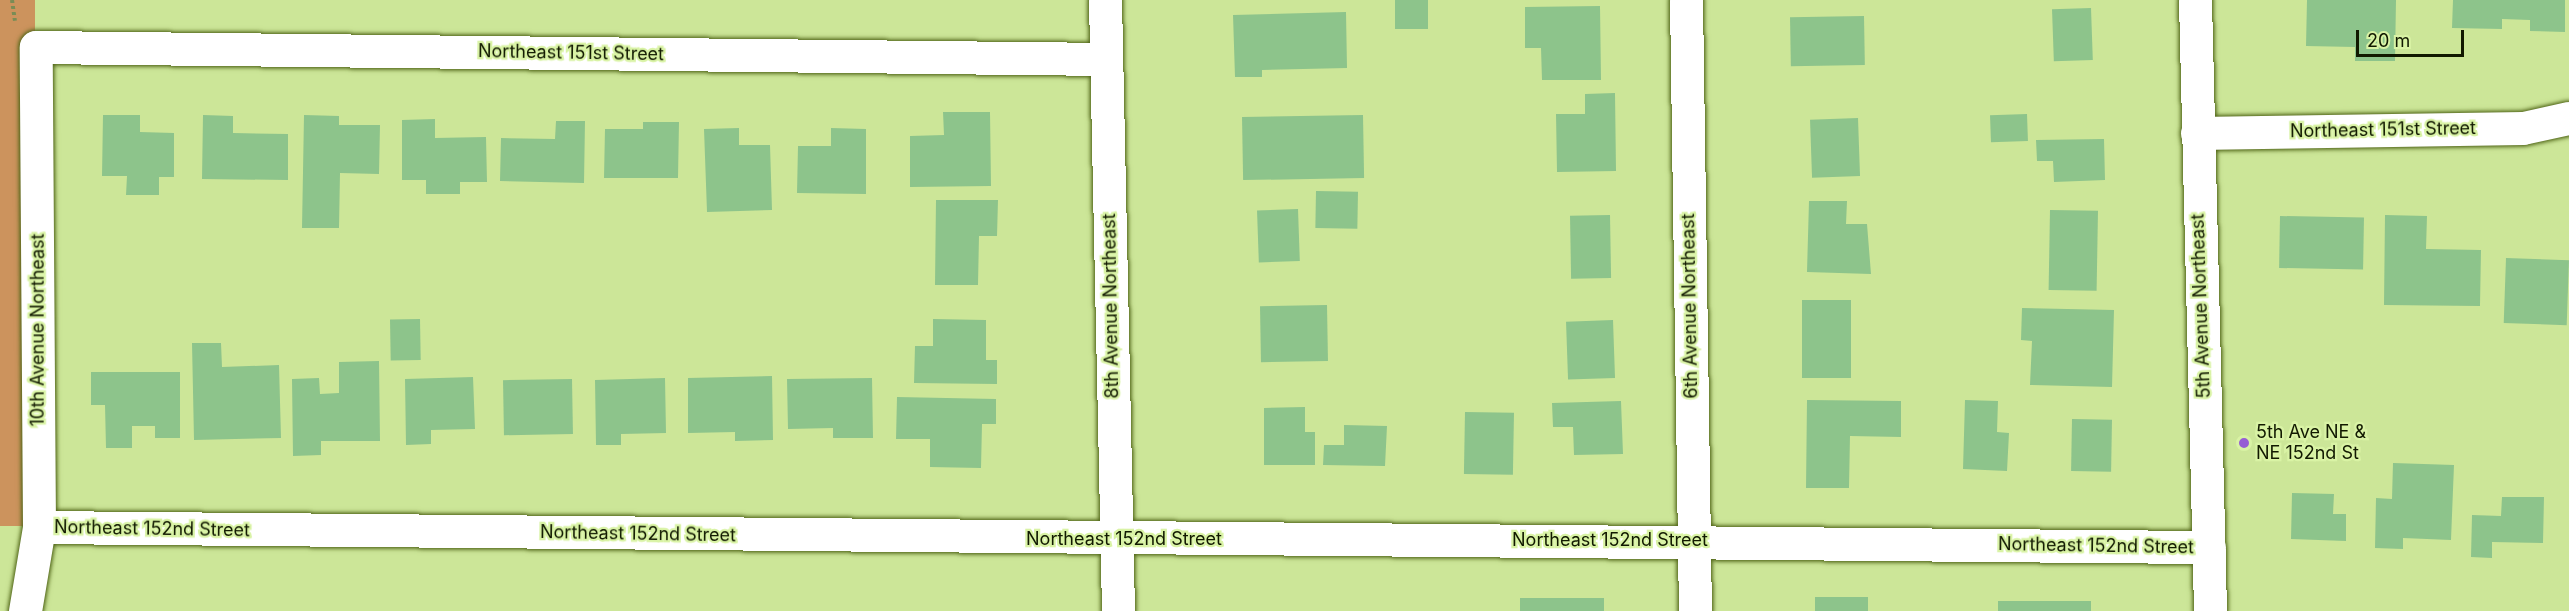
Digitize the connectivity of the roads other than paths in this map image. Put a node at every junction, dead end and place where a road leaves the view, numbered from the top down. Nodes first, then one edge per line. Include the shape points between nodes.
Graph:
1 (1106, 0) edge
2 (1686, 0) edge
3 (2195, 0) edge
4 (36, 47) joint
5 (1106, 59) junction
6 (2569, 118) edge
7 (2196, 133) junction
8 (39, 527) junction
9 (1116, 540) junction
10 (1693, 540) junction
11 (2209, 547) junction
12 (25, 611) edge
13 (1118, 611) edge
14 (1695, 611) edge
15 (2210, 611) edge

1 - 5 street, 8th Avenue Northeast
2 - 10 street, 6th Avenue Northeast
3 - 7 street, 5th Avenue Northeast
4 - 5 street, Northeast 151st Street
4 - 8 street, 10th Avenue Northeast
5 - 9 street, 8th Avenue Northeast
6 - 7 street, Northeast 151st Street via 2523,128
7 - 11 street, 5th Avenue Northeast
8 - 9 street, Northeast 152nd Street
8 - 12 street, 10th Avenue Northeast
9 - 10 street, Northeast 152nd Street
9 - 13 street, 8th Avenue Northeast
10 - 11 street, Northeast 152nd Street
10 - 14 street, 6th Avenue Northeast
11 - 15 street, 5th Avenue Northeast

